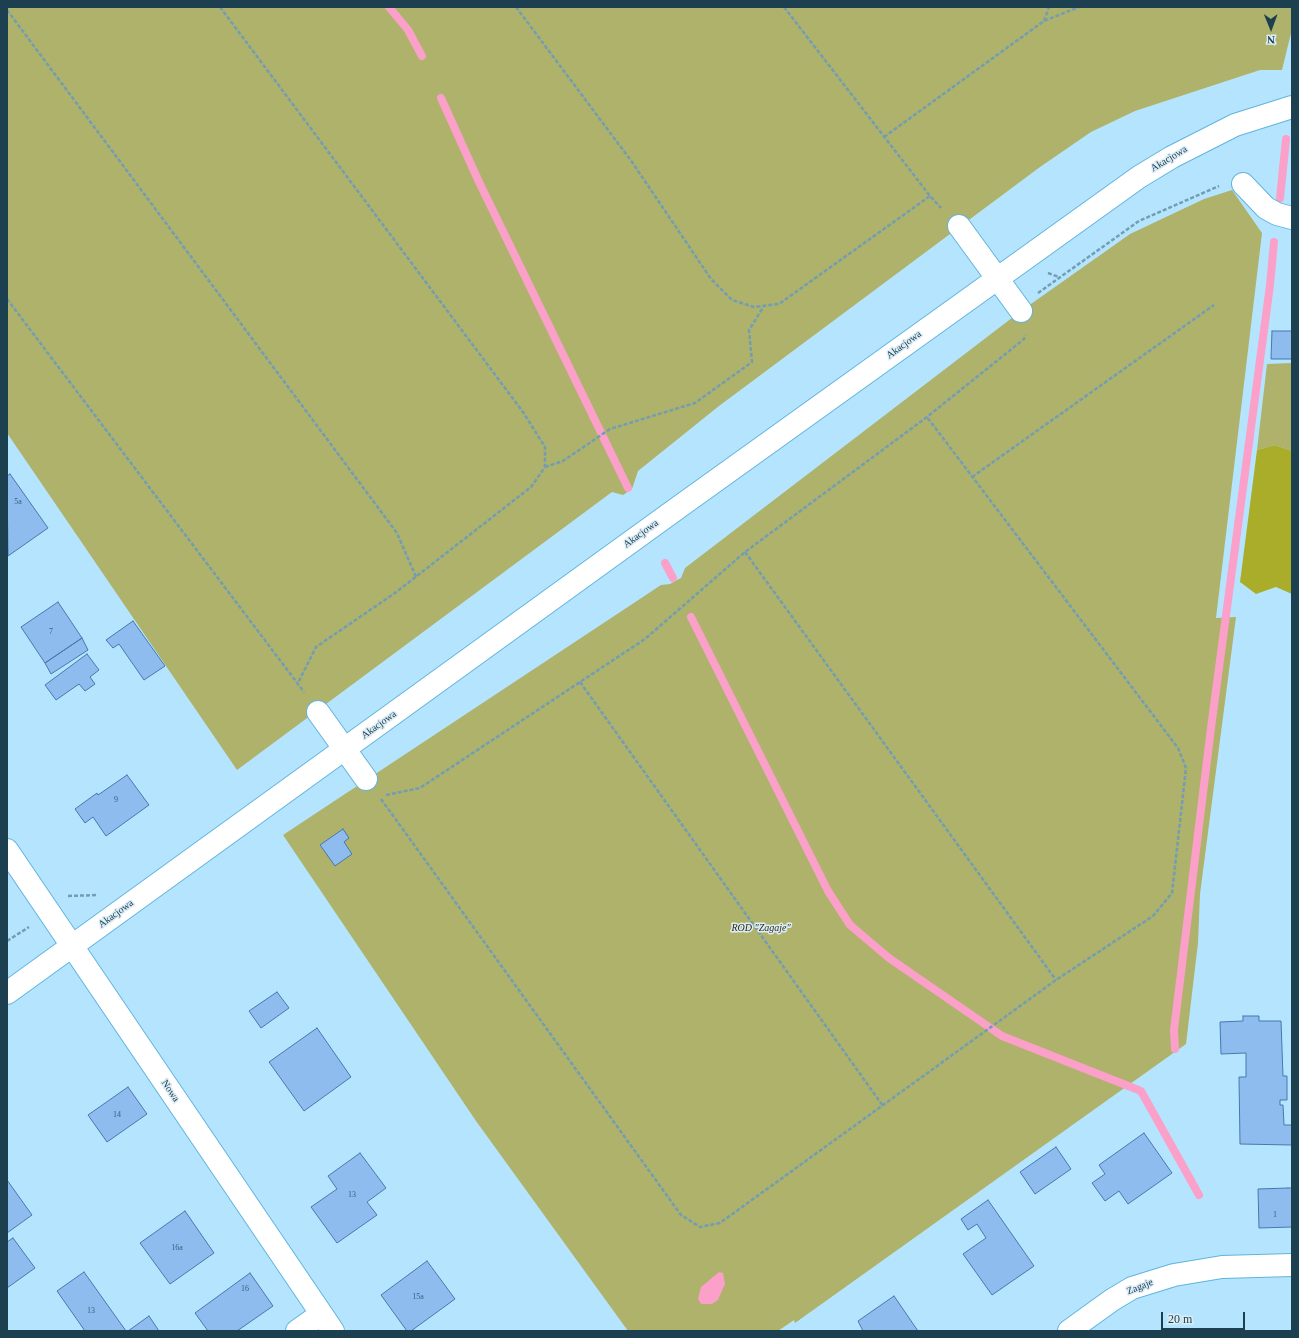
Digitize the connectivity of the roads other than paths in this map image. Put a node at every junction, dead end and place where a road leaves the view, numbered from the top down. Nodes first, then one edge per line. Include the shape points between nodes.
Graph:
1 (1292, 106) edge
2 (1243, 184) road end
3 (1292, 218) edge
4 (959, 226) road end
5 (998, 278) junction
6 (1019, 309) road end
7 (318, 712) road end
8 (345, 750) junction
9 (366, 779) dead end
10 (7, 850) edge
11 (72, 946) junction
12 (7, 993) edge
13 (1292, 1265) edge
14 (327, 1323) edge
15 (297, 1331) edge
16 (1069, 1331) edge

1 - 5 street, Akacjowa via 1235,125 1172,156
2 - 3 street via 1266,208 1276,214
4 - 5 street
5 - 6 street
5 - 8 street, Akacjowa
7 - 8 street
8 - 9 street
8 - 11 street, Akacjowa
10 - 11 street, Nowa
11 - 12 street, Akacjowa
11 - 14 street, Nowa
13 - 16 street, Zagaje via 1222,1267 1174,1274 1132,1288
14 - 15 street

